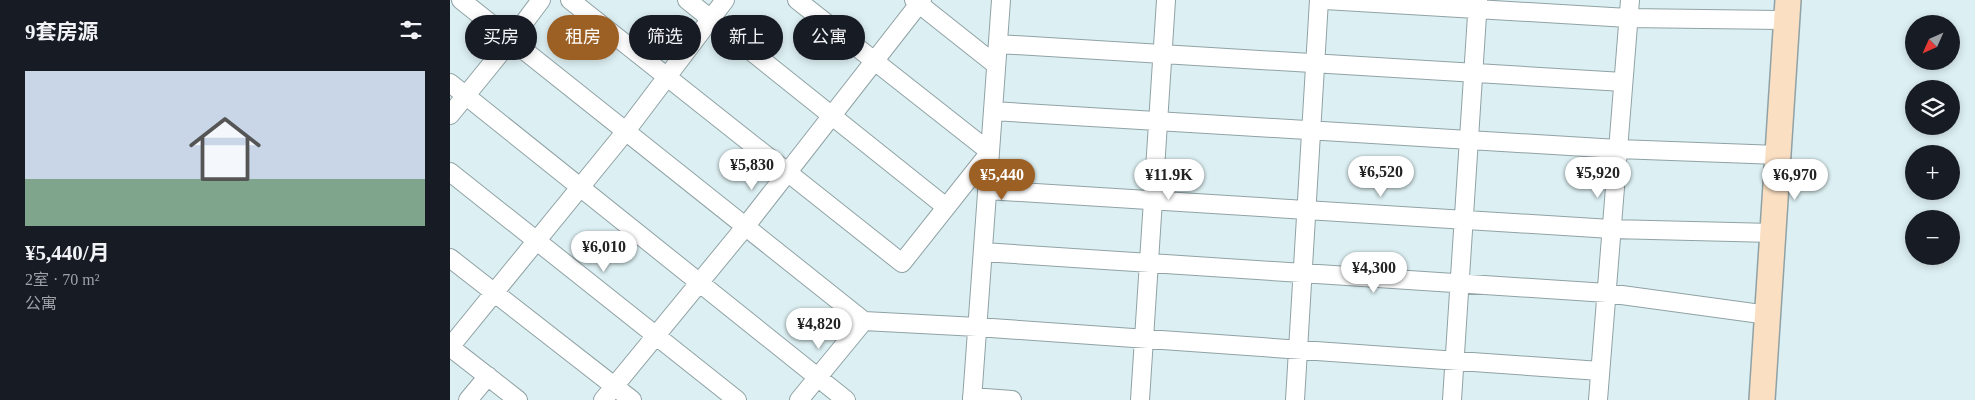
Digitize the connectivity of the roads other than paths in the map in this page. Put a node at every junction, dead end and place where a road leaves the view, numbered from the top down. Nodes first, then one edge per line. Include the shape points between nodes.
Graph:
1 (461, 0) edge
2 (541, 0) edge
3 (570, 0) edge
4 (686, 0) edge
5 (725, 0) edge
6 (797, 0) edge
7 (1001, 0) edge
8 (1166, 0) edge
9 (1319, 0) edge
10 (1325, 0) edge
11 (1630, 0) edge
12 (918, 1) edge
13 (1477, 4) edge
14 (1787, 10) edge
15 (480, 15) edge
16 (530, 15) edge
17 (714, 15) edge
18 (1628, 18) junction
19 (711, 19) joint
20 (998, 44) junction
21 (1162, 54) junction
22 (495, 60) edge
23 (536, 60) edge
24 (762, 60) edge
25 (874, 61) junction
26 (1315, 63) junction
27 (996, 65) junction
28 (1473, 73) junction
29 (667, 77) junction
30 (1624, 82) junction
31 (450, 83) edge
32 (466, 96) junction
33 (993, 111) junction
34 (450, 115) edge
35 (832, 116) junction
36 (1158, 121) junction
37 (1311, 130) junction
38 (626, 131) junction
39 (1469, 140) junction
40 (1618, 149) junction
41 (990, 152) junction
42 (1778, 154) junction
43 (450, 172) edge
44 (787, 172) junction
45 (580, 187) junction
46 (987, 190) junction
47 (1153, 200) junction
48 (946, 206) junction
49 (1306, 210) junction
50 (1464, 220) junction
51 (745, 227) junction
52 (1612, 229) junction
53 (1773, 233) junction
54 (537, 240) junction
55 (982, 252) junction
56 (450, 258) edge
57 (1149, 263) junction
58 (1303, 273) junction
59 (699, 283) junction
60 (1460, 284) junction
61 (494, 292) junction
62 (1607, 293) junction
63 (1768, 314) junction
64 (864, 321) junction
65 (977, 327) junction
66 (656, 335) junction
67 (1144, 339) junction
68 (450, 347) edge
69 (1298, 350) junction
70 (1455, 360) junction
71 (1600, 371) junction
72 (488, 376) junction
73 (818, 377) junction
74 (609, 393) edge
75 (972, 398) edge
76 (468, 400) edge
77 (518, 400) edge
78 (632, 400) edge
79 (738, 400) edge
80 (799, 400) edge
81 (846, 400) edge
82 (1012, 400) edge
83 (1140, 400) edge
84 (1295, 400) edge
85 (1452, 400) edge
86 (1598, 400) edge
87 (1762, 400) edge

1 - 15 street
2 - 16 street
3 - 29 street
4 - 19 street
5 - 17 street
6 - 25 street
7 - 20 street
8 - 21 street
9 - 26 street
10 - 13 street
11 - 18 street
12 - 25 street
12 - 27 street
13 - 18 street
13 - 28 street
14 - 18 street
14 - 42 street
18 - 30 street
19 - 29 street
20 - 21 street
20 - 27 street
21 - 26 street
21 - 36 street
22 - 32 street
23 - 38 street
24 - 35 street
25 - 35 street
25 - 41 street
26 - 28 street
26 - 37 street
27 - 33 street
28 - 30 street
28 - 39 street
29 - 38 street
29 - 44 street
30 - 40 street
31 - 32 street
32 - 34 street
32 - 45 street
33 - 36 street
33 - 41 street
35 - 44 street
35 - 48 street
36 - 37 street
36 - 47 street
37 - 39 street
37 - 49 street
38 - 45 street
38 - 51 street
39 - 40 street
39 - 50 street
40 - 42 street
40 - 52 street
41 - 46 street
41 - 48 street
42 - 53 street
43 - 54 street
44 - 48 street via 902,263
44 - 51 street
45 - 54 street
45 - 59 street
46 - 47 street
46 - 55 street
47 - 49 street
47 - 57 street
49 - 50 street
49 - 58 street
50 - 52 street
50 - 60 street
51 - 59 street
51 - 64 street
52 - 53 street
52 - 62 street
53 - 63 street
54 - 61 street
54 - 66 street
55 - 57 street
55 - 65 street
56 - 61 street
57 - 58 street
57 - 67 street
58 - 60 street
58 - 69 street
59 - 66 street
59 - 73 street
60 - 62 street
60 - 70 street
61 - 68 street
61 - 74 street
62 - 63 street
62 - 71 street
63 - 87 street
64 - 65 street
64 - 73 street
65 - 67 street
65 - 75 street
66 - 74 street
66 - 79 street
67 - 69 street
67 - 83 street
68 - 72 street
69 - 70 street
69 - 84 street
70 - 71 street
70 - 85 street
71 - 86 street
72 - 76 street
72 - 77 street
73 - 80 street
73 - 81 street
74 - 78 street
75 - 82 street

